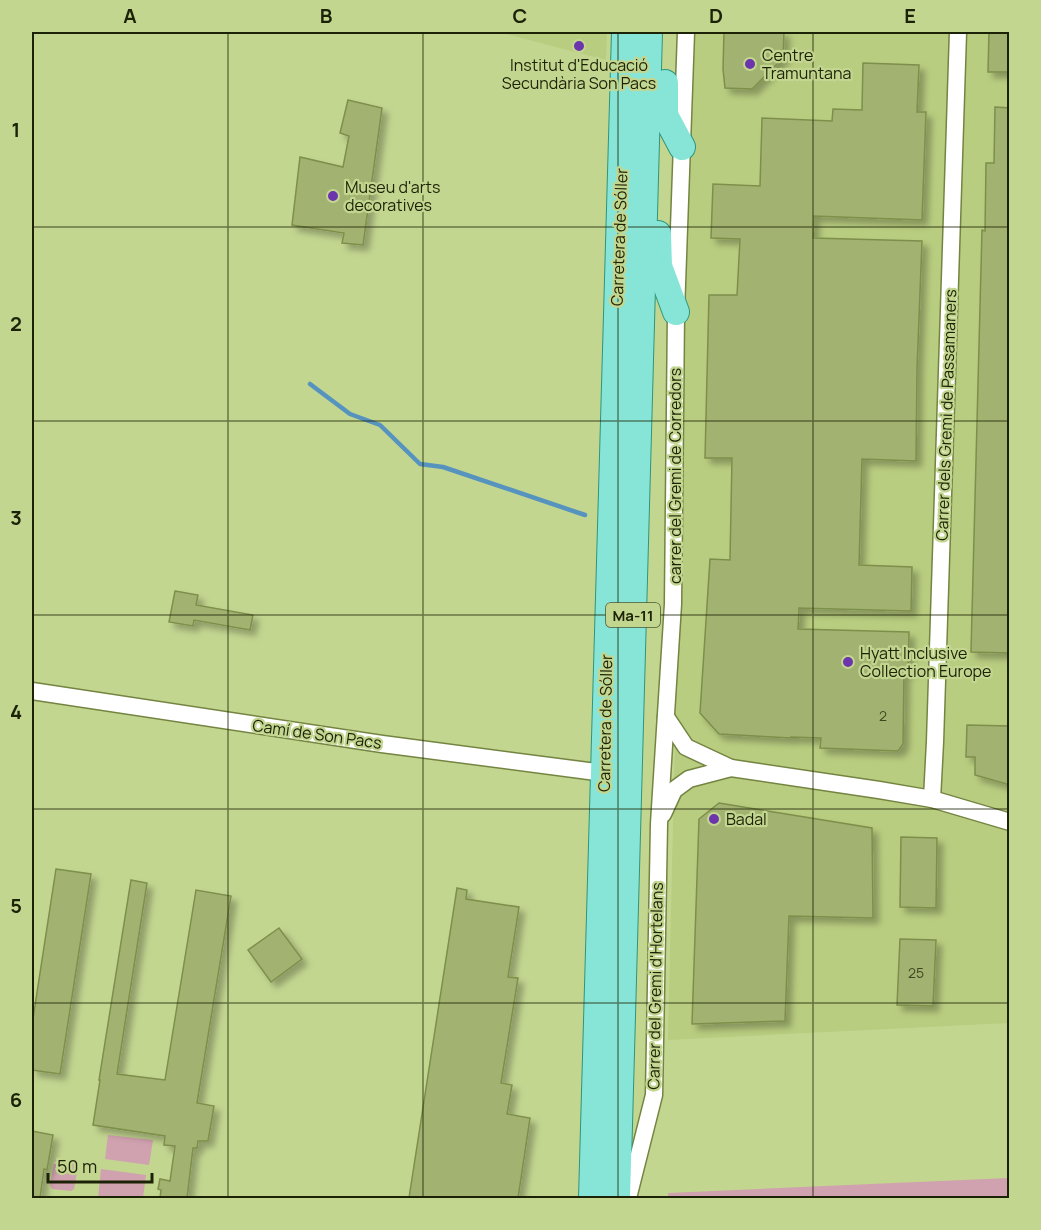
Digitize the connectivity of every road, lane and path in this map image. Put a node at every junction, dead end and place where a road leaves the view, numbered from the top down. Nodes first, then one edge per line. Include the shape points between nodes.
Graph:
1 (625, 32) edge
2 (650, 32) edge
3 (666, 32) edge
4 (686, 32) edge
5 (957, 32) edge
6 (647, 124) junction
7 (682, 147) junction
8 (676, 312) junction
9 (32, 691) edge
10 (666, 717) junction
11 (732, 768) junction
12 (662, 770) joint
13 (604, 773) junction
14 (932, 799) junction
15 (1010, 822) edge
16 (659, 824) junction
17 (592, 1198) edge
18 (617, 1198) edge
19 (628, 1198) edge

1 - 13 main road, Carretera de Sóller / Ma-11
2 - 6 main road, Carretera de Sóller / Ma-11
3 - 7 main road via 665,116
4 - 7 street, carrer del Gremi de Corredors
5 - 14 street, Carrer dels Gremi de Passamaners
6 - 8 main road via 656,150 659,266
6 - 18 main road, Carretera de Sóller / Ma-11
7 - 8 street, carrer del Gremi de Corredors
8 - 10 street, carrer del Gremi de Corredors via 674,604
9 - 13 street, Camí de Son Pacs
10 - 11 street via 686,747
10 - 12 street, carrer del Gremi de Corredors
11 - 14 street
11 - 16 street via 689,779 674,790
12 - 16 street, Carrer del Gremi d'Hortelans
13 - 17 main road, Carretera de Sóller / Ma-11
14 - 15 street
16 - 19 street, Carrer del Gremi d'Hortelans via 654,1095

